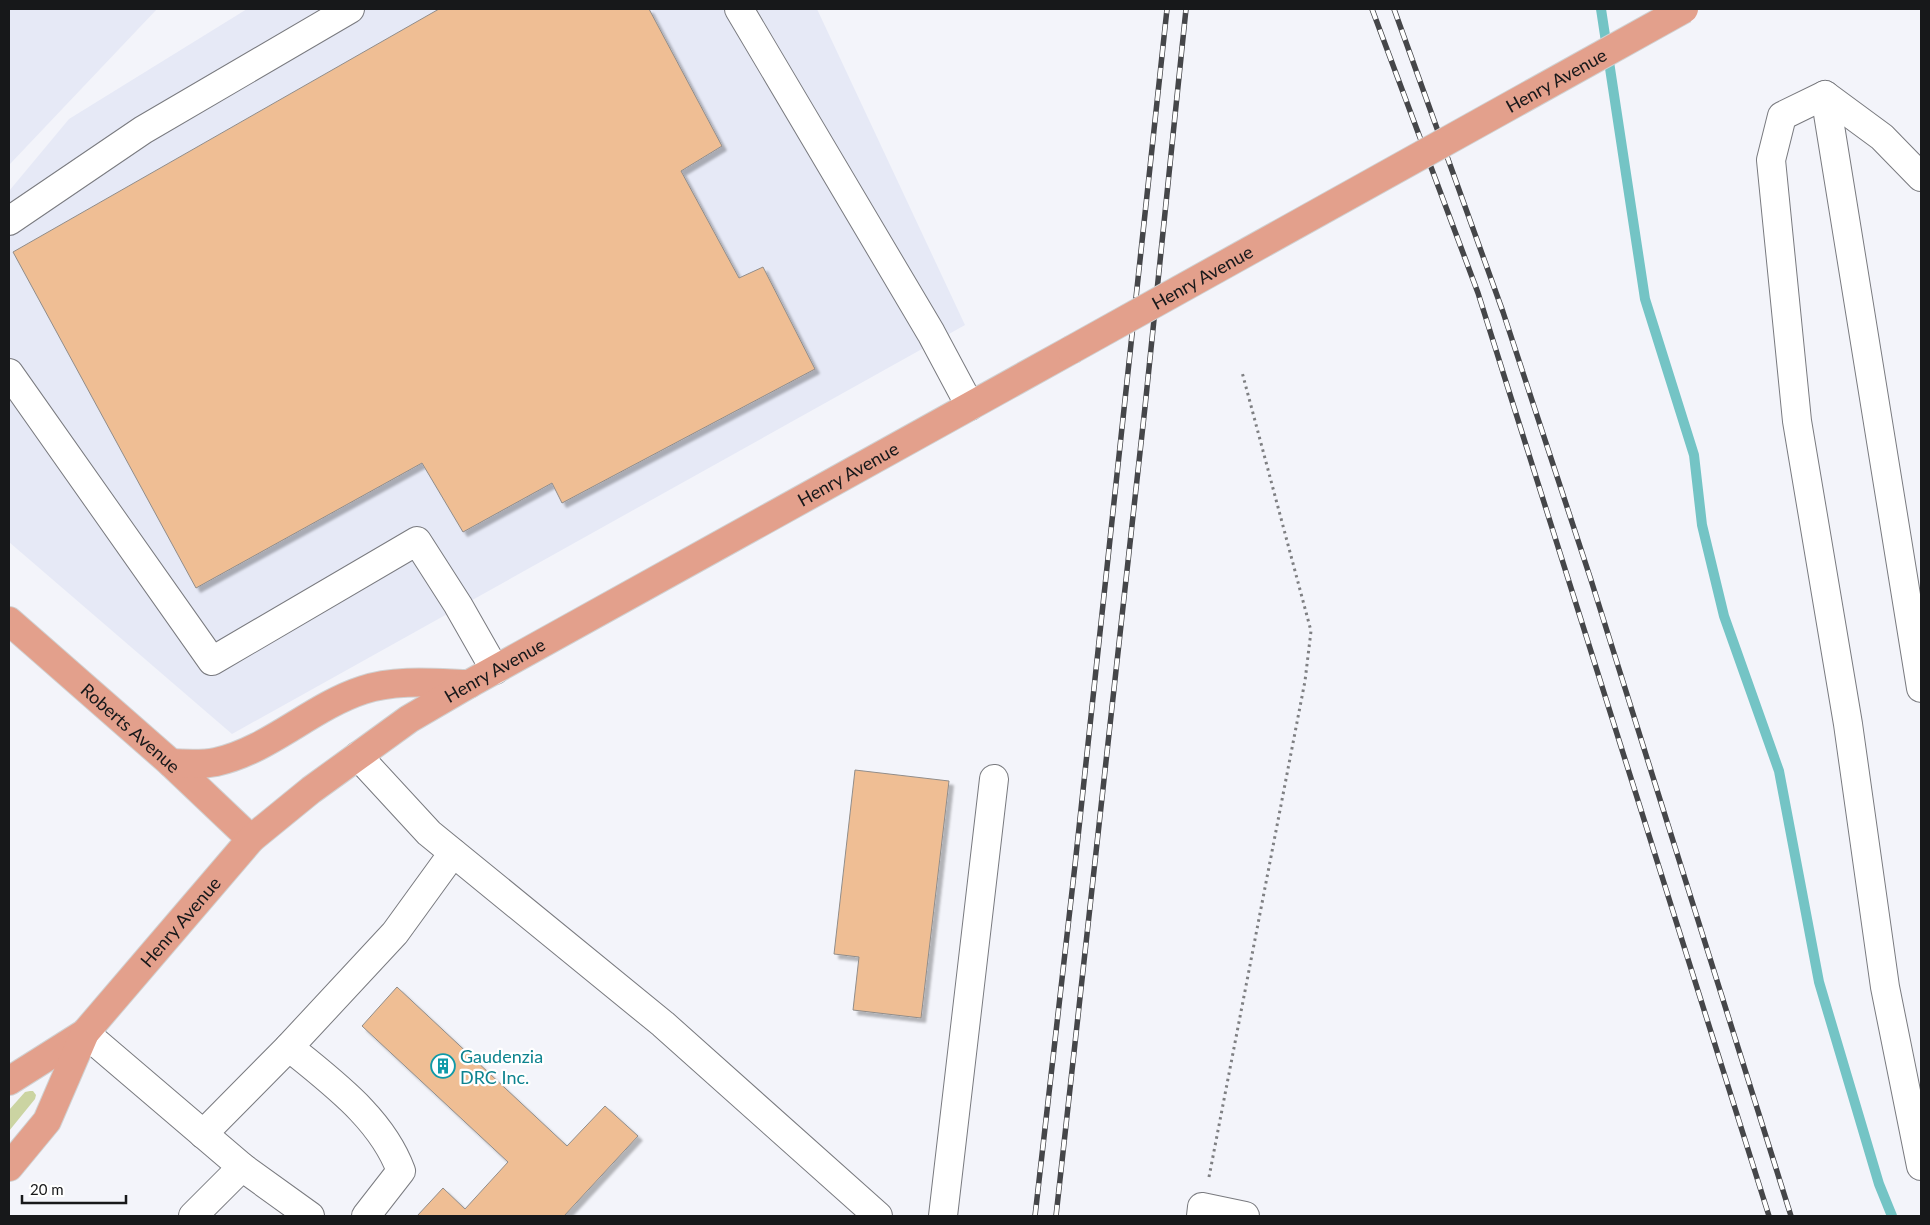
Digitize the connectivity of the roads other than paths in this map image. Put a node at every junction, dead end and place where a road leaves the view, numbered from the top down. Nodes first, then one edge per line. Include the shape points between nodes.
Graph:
1 (350, 9) edge
2 (738, 9) edge
3 (1684, 9) edge
4 (1826, 96) junction
5 (1921, 177) edge
6 (9, 221) edge
7 (9, 373) edge
8 (970, 406) junction
9 (9, 621) edge
10 (494, 670) junction
11 (469, 684) junction
12 (1921, 688) edge
13 (358, 756) junction
14 (171, 763) junction
15 (994, 779) dead end
16 (251, 838) junction
17 (453, 853) junction
18 (86, 1033) junction
19 (288, 1047) junction
20 (9, 1081) edge
21 (203, 1134) junction
22 (1921, 1166) edge
23 (9, 1167) edge
24 (242, 1168) junction
25 (1202, 1212) edge
26 (193, 1216) edge
27 (310, 1216) edge
28 (366, 1216) edge
29 (878, 1216) edge
30 (943, 1216) edge
31 (1245, 1216) edge

1 - 6 lane via 143,130
2 - 8 lane via 931,333
3 - 8 main road, Henry Avenue, bridge
4 - 5 lane via 1882,137
4 - 12 lane
4 - 22 lane via 1782,116 1771,160 1797,421 1848,724 1885,987
7 - 10 lane via 212,661 417,540
8 - 10 main road, Henry Avenue
9 - 14 main road, Roberts Avenue
10 - 11 main road, Henry Avenue
11 - 13 main road, Henry Avenue via 409,719
11 - 14 main road via 390,684 363,690 230,758 203,764
13 - 16 main road, Henry Avenue
13 - 17 lane via 429,833
14 - 16 main road, Roberts Avenue
15 - 30 lane
16 - 18 main road, Henry Avenue
17 - 19 lane via 395,933
17 - 29 lane via 663,1024
18 - 20 main road, Henry Avenue
18 - 21 lane
18 - 23 main road, Henry Avenue via 47,1122
19 - 21 lane
19 - 28 lane via 353,1100 394,1152 401,1171
21 - 24 lane
24 - 26 lane
24 - 27 lane
25 - 31 lane

